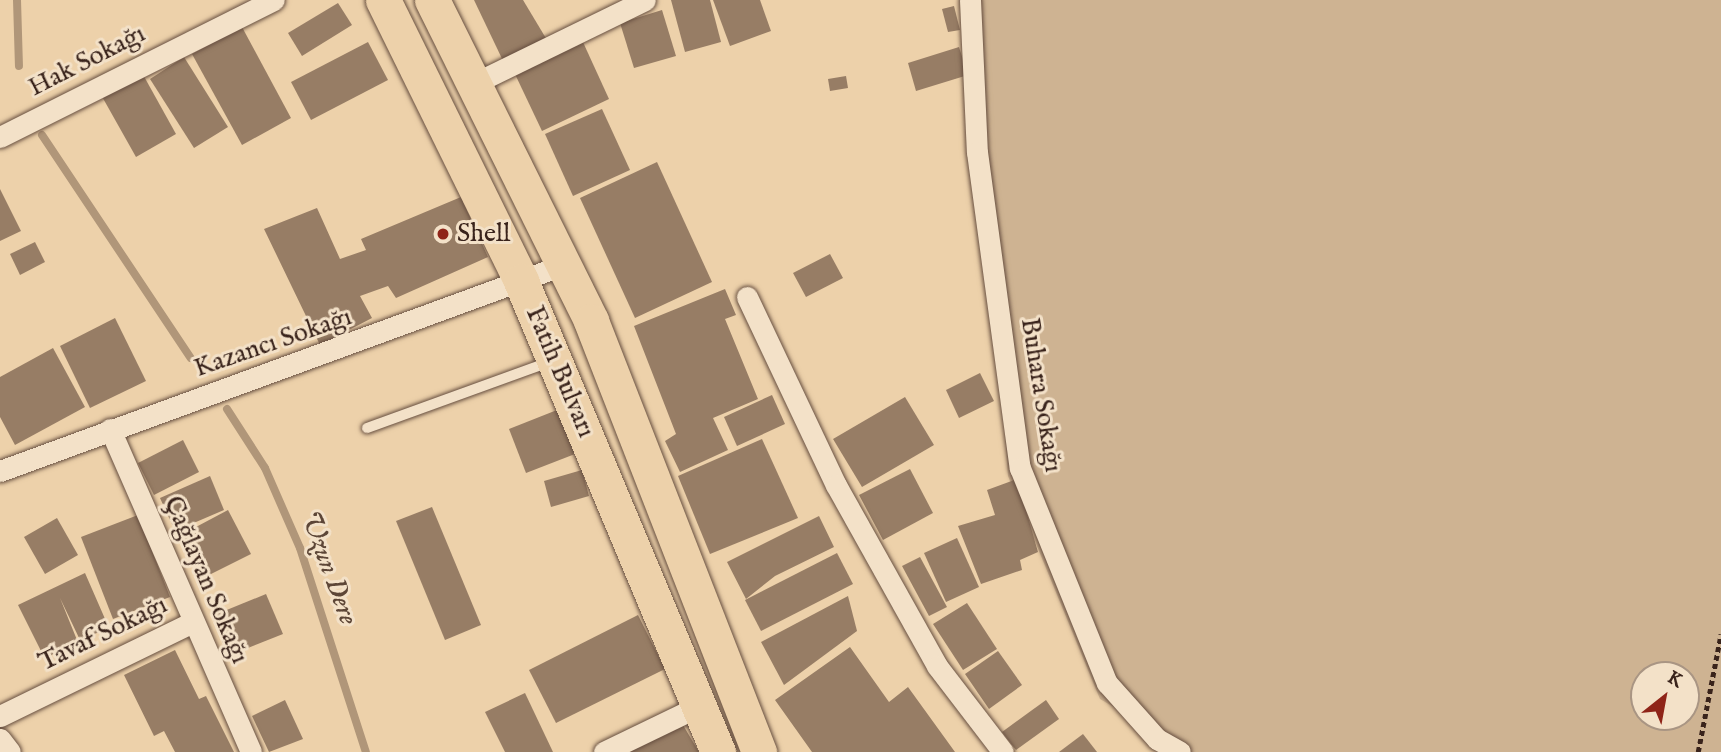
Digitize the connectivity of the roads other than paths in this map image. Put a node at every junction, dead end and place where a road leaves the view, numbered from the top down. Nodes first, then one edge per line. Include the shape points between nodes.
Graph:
1 (274, 0) edge
2 (383, 0) edge
3 (432, 0) edge
4 (645, 0) edge
5 (971, 0) edge
6 (474, 84) junction
7 (0, 137) edge
8 (563, 265) junction
9 (521, 281) junction
10 (747, 297) dead end
11 (555, 360) junction
12 (368, 428) dead end
13 (110, 429) junction
14 (0, 471) edge
15 (193, 622) junction
16 (699, 706) junction
17 (0, 716) edge
18 (0, 738) edge
19 (10, 752) edge
20 (251, 752) edge
21 (604, 752) edge
22 (718, 752) edge
23 (759, 752) edge
24 (1003, 752) edge
25 (1180, 752) edge

1 - 7 street, Hak Sokağı
2 - 9 main road, Fatih Bulvarı
3 - 6 main road, Fatih Bulvarı
4 - 6 street
5 - 25 street, Buhara Sokağı via 977,152 1020,468 1107,684 1157,739
6 - 8 main road, Fatih Bulvarı
8 - 9 street, Kazancı Sokağı
8 - 23 main road, Fatih Bulvarı via 596,334
9 - 11 main road, Fatih Bulvarı
9 - 13 street, Kazancı Sokağı
10 - 24 street via 836,485 930,654
11 - 12 lane
11 - 16 main road, Fatih Bulvarı
13 - 14 street, Kazancı Sokağı
13 - 15 street, Çağlayan Sokağı
15 - 17 street, Tavaf Sokağı
15 - 20 street, Çağlayan Sokağı
16 - 21 street
16 - 22 main road, Fatih Bulvarı
18 - 19 street

